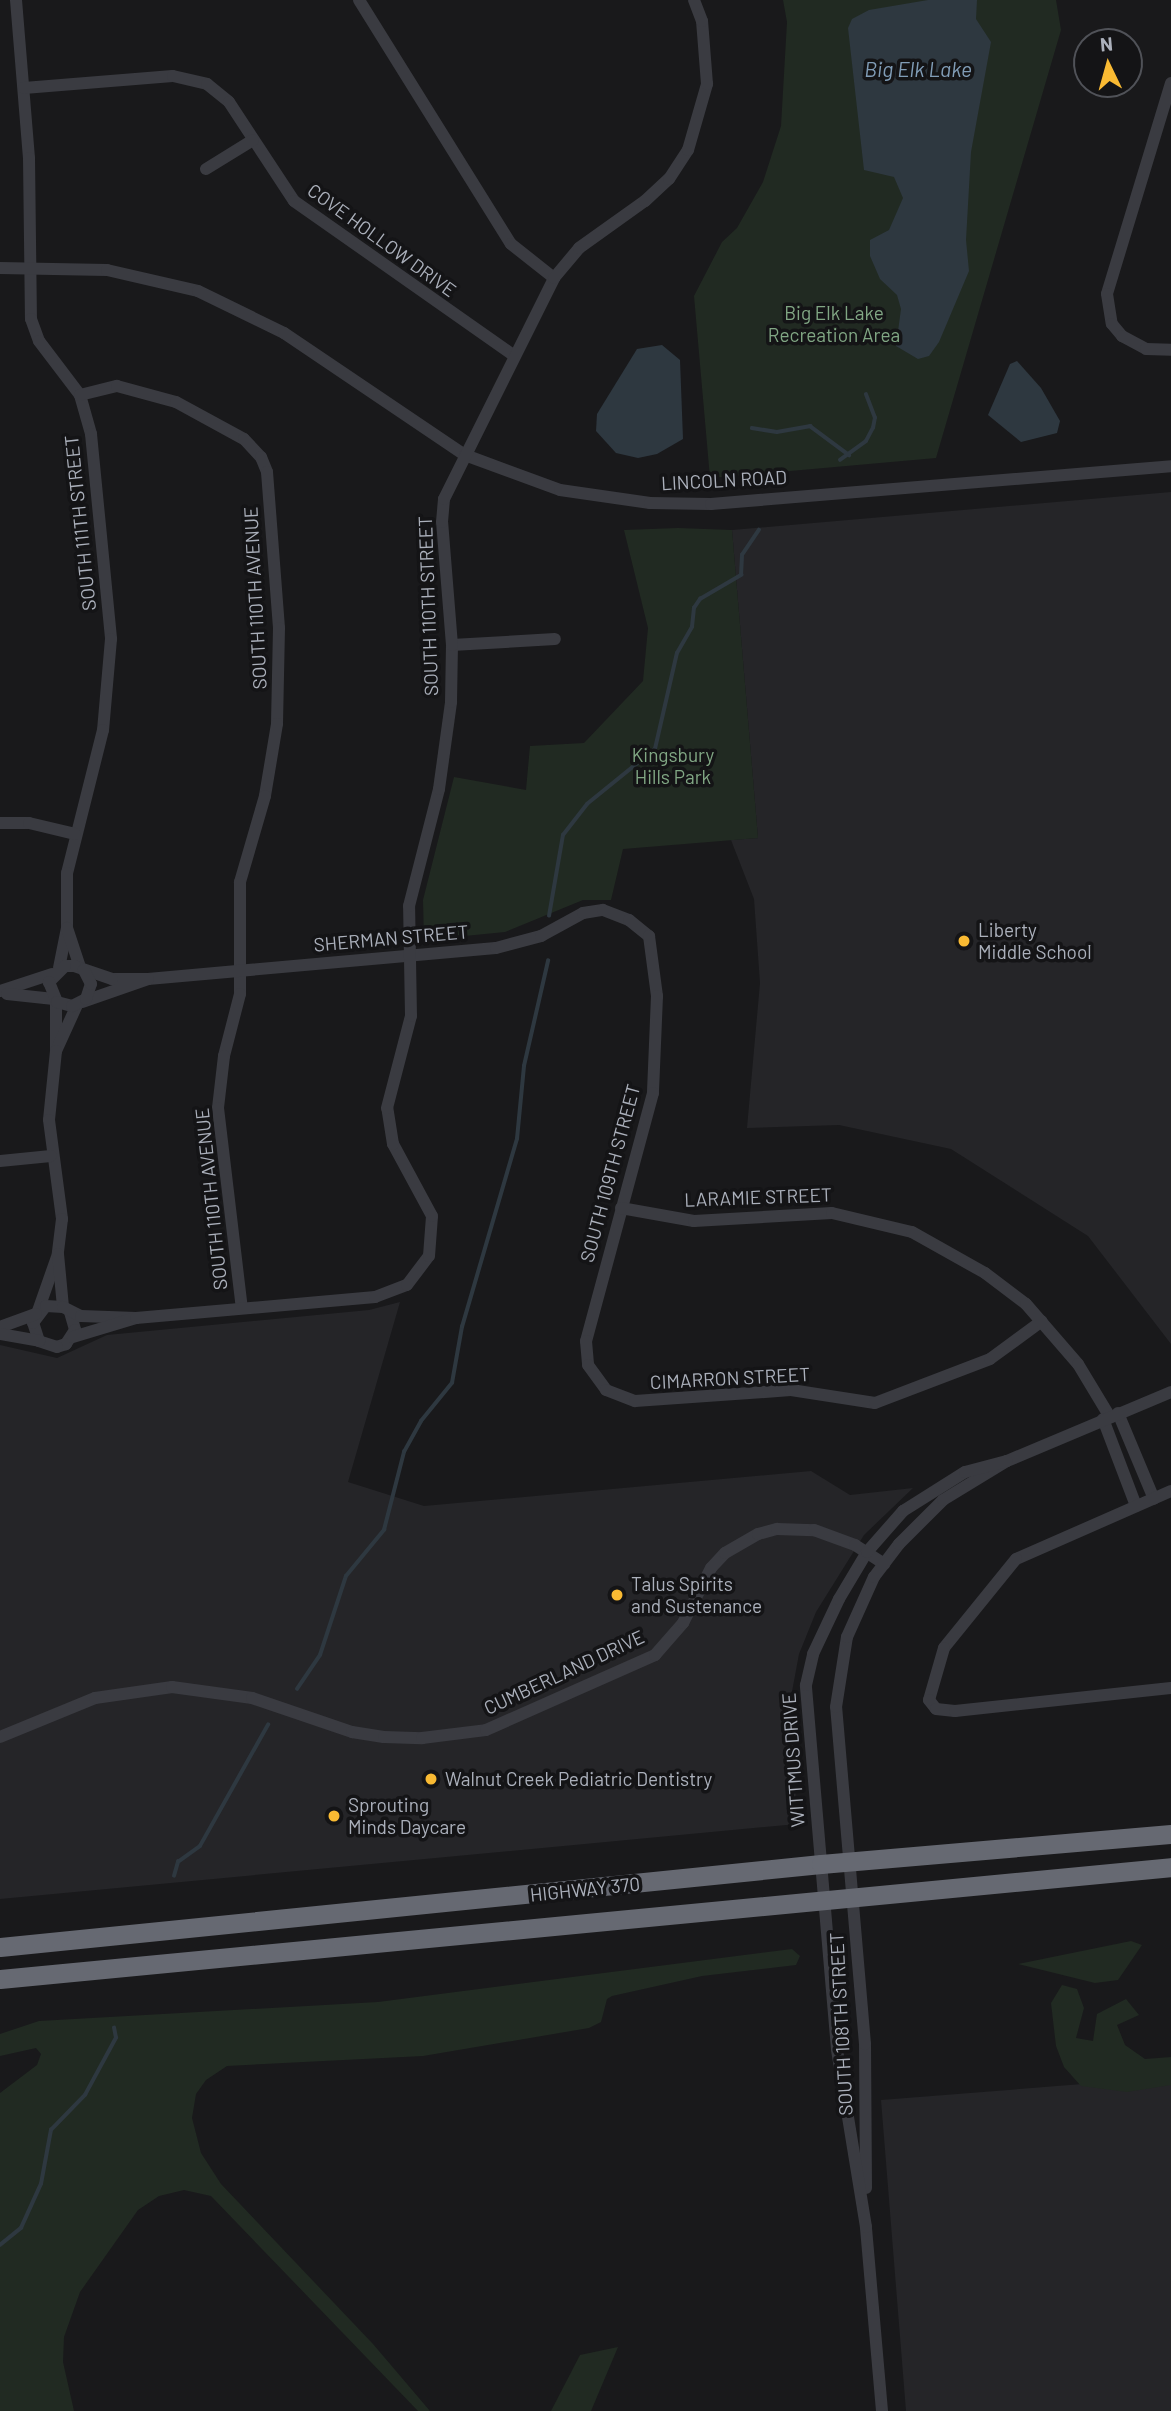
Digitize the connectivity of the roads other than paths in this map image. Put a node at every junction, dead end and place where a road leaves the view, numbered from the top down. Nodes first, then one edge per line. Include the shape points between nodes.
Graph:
1 (16, 0) edge
2 (359, 0) edge
3 (694, 0) edge
4 (1171, 83) edge
5 (24, 88) junction
6 (253, 140) junction
7 (206, 169) dead end
8 (28, 266) junction
9 (0, 268) edge
10 (554, 278) junction
11 (1171, 351) edge
12 (513, 355) junction
13 (80, 395) junction
14 (464, 455) junction
15 (1171, 466) edge
16 (555, 639) dead end
17 (452, 645) junction
18 (0, 823) edge
19 (75, 834) junction
20 (629, 920) joint
21 (67, 928) junction
22 (409, 955) junction
23 (82, 969) junction
24 (56, 971) junction
25 (241, 971) junction
26 (148, 979) junction
27 (0, 992) edge
28 (55, 1000) junction
29 (80, 1004) junction
30 (56, 1051) junction
31 (51, 1156) junction
32 (0, 1161) edge
33 (621, 1209) junction
34 (58, 1254) junction
35 (242, 1308) junction
36 (67, 1309) junction
37 (37, 1313) junction
38 (136, 1318) junction
39 (1042, 1321) junction
40 (0, 1327) edge
41 (0, 1334) edge
42 (73, 1336) junction
43 (39, 1341) junction
44 (610, 1392) joint
45 (1171, 1392) edge
46 (1110, 1416) junction
47 (1007, 1461) junction
48 (1171, 1491) edge
49 (1154, 1499) junction
50 (1136, 1506) junction
51 (867, 1552) junction
52 (884, 1564) junction
53 (1171, 1688) edge
54 (0, 1737) edge
55 (1171, 1834) edge
56 (849, 1862) junction
57 (821, 1864) junction
58 (1171, 1867) edge
59 (852, 1895) junction
60 (824, 1898) junction
61 (0, 1947) edge
62 (0, 1979) edge
63 (866, 2227) junction
64 (882, 2411) edge

1 - 5 street, SOUTH 111TH STREET
2 - 10 street via 512,244
3 - 10 street via 702,21 707,84 688,150 669,178 645,201 579,248
4 - 11 street via 1109,280 1108,309 1122,336 1146,349
5 - 6 street, COVE HOLLOW DRIVE via 164,77 194,79 224,96
5 - 8 street, SOUTH 111TH STREET
6 - 7 street
6 - 12 street, COVE HOLLOW DRIVE via 295,201
8 - 9 street, LINCOLN ROAD
8 - 13 street, SOUTH 111TH STREET via 34,330
8 - 14 street, LINCOLN ROAD via 137,275 228,304 284,333
10 - 12 street, SOUTH 110TH STREET
12 - 14 street, SOUTH 110TH STREET
13 - 19 street, SOUTH 111TH STREET via 91,434 111,668 103,730
13 - 25 street, SOUTH 110TH AVENUE via 121,387 176,402 244,439 266,467 278,608 279,698 269,775 240,882
14 - 15 street, LINCOLN ROAD via 560,490 682,504
14 - 17 street, SOUTH 110TH STREET via 442,512
16 - 17 street
17 - 22 street, SOUTH 110TH STREET via 444,756 410,898
18 - 19 street via 29,823
19 - 21 street, SOUTH 111TH STREET via 68,873
20 - 22 street, SHERMAN STREET via 603,909 583,913 560,928 520,943
20 - 33 street, SOUTH 109TH STREET via 649,936 655,960 657,1060 653,1093
21 - 23 street, SOUTH 111TH STREET
21 - 24 street, SOUTH 111TH STREET
22 - 25 street, SHERMAN STREET
22 - 35 street, SOUTH 110TH STREET via 411,1016 387,1118 398,1156 426,1199 433,1239 423,1266 398,1290 375,1297
23 - 24 street
23 - 26 street, SHERMAN STREET via 112,979
23 - 29 street via 90,984
24 - 27 street
24 - 28 street via 49,987
25 - 26 street, SHERMAN STREET
25 - 35 street, SOUTH 110TH AVENUE via 218,1116
26 - 29 street, SHERMAN STREET
27 - 28 street
28 - 29 street
28 - 30 street
29 - 30 street
30 - 31 street via 49,1104
31 - 32 street
31 - 34 street via 62,1219
33 - 39 street, LARAMIE STREET via 687,1220 816,1212 884,1222 933,1241 985,1273
33 - 44 street, SOUTH 109TH STREET via 585,1346 591,1371
34 - 36 street
34 - 37 street
35 - 38 street
36 - 37 street via 54,1305
36 - 38 street
36 - 42 street via 75,1324
37 - 40 street
37 - 43 street via 33,1330
38 - 42 street
39 - 44 street, CIMARRON STREET via 990,1359 881,1402 800,1390 643,1402
39 - 46 street, LARAMIE STREET via 1097,1390
41 - 43 street
42 - 43 street via 57,1347
45 - 46 street, WITTMUS DRIVE
46 - 47 street, WITTMUS DRIVE
46 - 49 street
46 - 50 street
47 - 51 street, WITTMUS DRIVE via 965,1472 936,1487 903,1511
47 - 52 street, WITTMUS DRIVE via 943,1500
48 - 49 street
49 - 50 street
50 - 53 street via 1016,1559 944,1648 929,1700 936,1709 955,1711
51 - 52 street, CUMBERLAND DRIVE
51 - 54 street, CUMBERLAND DRIVE via 814,1530 777,1529 758,1534 725,1553 711,1568 683,1623 655,1655 486,1730 422,1738 384,1737 352,1732 252,1698 172,1687 95,1698
51 - 57 street, WITTMUS DRIVE via 813,1654 806,1685
52 - 56 street, WITTMUS DRIVE via 859,1607 839,1668 836,1707
55 - 56 highway, HIGHWAY 370
56 - 57 highway, HIGHWAY 370
56 - 59 street, SOUTH 108TH STREET
57 - 60 street, WITTMUS DRIVE
57 - 61 highway, HIGHWAY 370
58 - 59 highway, HIGHWAY 370
59 - 60 highway, HIGHWAY 370
59 - 63 street, SOUTH 108TH STREET via 865,2044
60 - 62 highway, HIGHWAY 370
60 - 63 street, SOUTH 108TH STREET via 837,2049
63 - 64 street, SOUTH 108TH STREET

